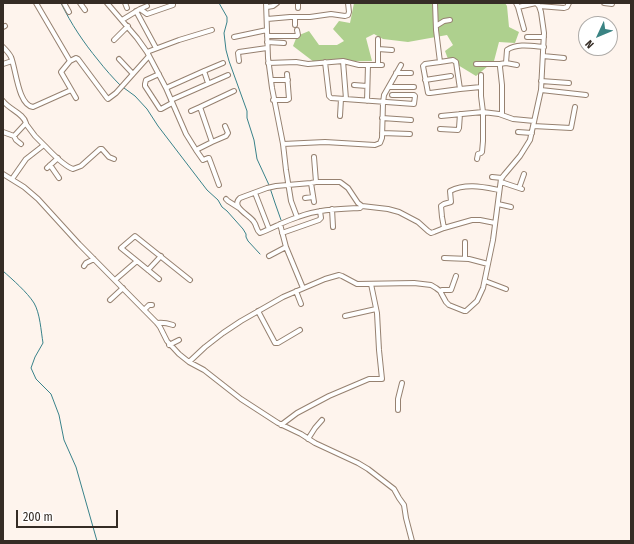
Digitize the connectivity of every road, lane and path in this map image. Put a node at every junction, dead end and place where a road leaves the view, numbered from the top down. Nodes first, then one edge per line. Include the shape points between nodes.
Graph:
1 (36, 3) edge
2 (64, 3) edge
3 (80, 3) edge
4 (107, 3) edge
5 (125, 3) edge
6 (179, 3) edge
7 (277, 3) edge
8 (298, 3) edge
9 (348, 3) edge
10 (435, 3) edge
11 (569, 3) edge
12 (604, 3) edge
13 (173, 4) edge
14 (537, 4) edge
15 (612, 4) dead end
16 (267, 5) edge
17 (517, 5) edge
18 (552, 5) edge
19 (147, 6) dead end
20 (127, 8) dead end
21 (298, 8) dead end
22 (85, 10) dead end
23 (138, 10) junction
24 (69, 12) dead end
25 (295, 17) junction
26 (267, 19) junction
27 (122, 20) junction
28 (450, 20) dead end
29 (128, 26) junction
30 (436, 26) junction
31 (524, 29) dead end
32 (212, 30) dead end
33 (267, 30) junction
34 (267, 36) junction
35 (234, 37) dead end
36 (527, 37) dead end
37 (544, 37) junction
38 (378, 39) dead end
39 (114, 40) dead end
40 (267, 42) junction
41 (284, 43) dead end
42 (3, 47) edge
43 (544, 47) junction
44 (156, 48) junction
45 (267, 48) junction
46 (378, 49) junction
47 (392, 50) dead end
48 (148, 54) junction
49 (543, 56) junction
50 (564, 58) dead end
51 (119, 59) dead end
52 (12, 61) junction
53 (70, 61) junction
54 (240, 61) dead end
55 (343, 61) junction
56 (325, 62) junction
57 (440, 62) junction
58 (223, 63) dead end
59 (268, 63) junction
60 (506, 63) junction
61 (3, 64) edge
62 (476, 64) dead end
63 (500, 64) junction
64 (368, 65) junction
65 (401, 65) dead end
66 (517, 65) dead end
67 (204, 71) junction
68 (396, 73) junction
69 (133, 74) junction
70 (159, 74) junction
71 (288, 74) dead end
72 (411, 74) dead end
73 (228, 75) dead end
74 (481, 75) dead end
75 (451, 76) dead end
76 (271, 80) junction
77 (288, 80) junction
78 (425, 80) junction
79 (542, 81) junction
80 (208, 83) junction
81 (568, 83) dead end
82 (354, 85) dead end
83 (367, 86) junction
84 (389, 87) junction
85 (414, 87) dead end
86 (481, 87) junction
87 (166, 88) junction
88 (460, 89) junction
89 (71, 90) junction
90 (541, 90) junction
91 (234, 91) dead end
92 (392, 95) dead end
93 (586, 95) dead end
94 (76, 98) dead end
95 (341, 99) junction
96 (346, 99) junction
97 (273, 100) junction
98 (3, 101) edge
99 (367, 101) junction
100 (172, 102) junction
101 (383, 103) junction
102 (200, 106) junction
103 (575, 107) dead end
104 (191, 111) dead end
105 (484, 112) junction
106 (460, 114) junction
107 (502, 115) junction
108 (340, 116) dead end
109 (441, 116) dead end
110 (382, 118) junction
111 (411, 120) dead end
112 (534, 121) junction
113 (26, 124) junction
114 (225, 126) dead end
115 (534, 126) junction
116 (440, 129) dead end
117 (3, 132) edge
118 (518, 132) dead end
119 (382, 133) junction
120 (410, 134) dead end
121 (532, 134) junction
122 (14, 136) junction
123 (212, 142) junction
124 (21, 144) dead end
125 (44, 144) junction
126 (282, 144) junction
127 (196, 150) junction
128 (314, 157) dead end
129 (58, 158) junction
130 (114, 159) dead end
131 (477, 159) dead end
132 (3, 174) edge
133 (524, 174) dead end
134 (492, 177) dead end
135 (59, 178) dead end
136 (12, 179) junction
137 (501, 180) junction
138 (313, 182) junction
139 (288, 184) junction
140 (220, 185) dead end
141 (499, 190) junction
142 (254, 193) junction
143 (313, 197) junction
144 (305, 198) dead end
145 (226, 199) dead end
146 (314, 202) dead end
147 (498, 204) junction
148 (362, 206) junction
149 (511, 207) dead end
150 (239, 208) junction
151 (332, 209) junction
152 (320, 211) junction
153 (296, 217) junction
154 (495, 223) junction
155 (280, 224) junction
156 (333, 227) dead end
157 (444, 228) junction
158 (269, 229) junction
159 (282, 233) junction
160 (466, 242) dead end
161 (286, 247) junction
162 (161, 256) junction
163 (269, 256) dead end
164 (444, 258) dead end
165 (94, 259) junction
166 (466, 259) junction
167 (137, 261) junction
168 (488, 264) junction
169 (84, 266) dead end
170 (148, 270) junction
171 (456, 276) dead end
172 (159, 279) dead end
173 (115, 280) junction
174 (190, 280) dead end
175 (485, 281) junction
176 (371, 284) junction
177 (122, 288) junction
178 (303, 288) junction
179 (506, 289) dead end
180 (296, 291) junction
181 (440, 291) junction
182 (110, 300) dead end
183 (152, 304) dead end
184 (301, 304) dead end
185 (376, 309) junction
186 (144, 310) junction
187 (258, 311) junction
188 (345, 316) dead end
189 (157, 323) junction
190 (173, 326) dead end
191 (300, 330) dead end
192 (179, 340) dead end
193 (169, 345) junction
194 (189, 362) junction
195 (402, 383) dead end
196 (398, 410) dead end
197 (322, 420) dead end
198 (281, 425) junction
199 (308, 439) junction
200 (412, 541) edge

1 - 53 street
2 - 24 street
3 - 22 street
4 - 27 street
5 - 20 street
6 - 13 street
7 - 16 street via 273,6
8 - 21 street
9 - 25 street via 350,12 347,16 331,14
10 - 30 street
11 - 18 street via 566,8
12 - 15 street
13 - 23 street via 147,14
14 - 17 street
14 - 18 street
14 - 37 street
16 - 26 street
17 - 31 street
19 - 23 street
23 - 27 street
23 - 44 street
25 - 26 street
25 - 34 street via 297,36
26 - 33 street
27 - 29 street
28 - 30 street
29 - 39 street
29 - 48 street
30 - 57 street
32 - 44 street
33 - 34 street
33 - 35 street
34 - 40 street
36 - 37 street
37 - 43 street
38 - 46 street
40 - 41 street
40 - 45 street
42 - 52 street
43 - 49 street
43 - 60 street via 510,48 506,52
44 - 48 street
45 - 54 street via 239,52
45 - 59 street
46 - 47 street
46 - 64 street via 380,65
48 - 69 street
48 - 70 street
49 - 50 street
49 - 79 street
51 - 69 street
52 - 61 street
52 - 89 street via 19,88 26,103 31,107
53 - 69 street via 78,58 108,99
53 - 89 street via 61,72
55 - 56 street
55 - 64 street
55 - 96 street
56 - 59 street
56 - 95 street via 329,96
57 - 78 street via 424,65
57 - 88 street via 456,62
58 - 67 street
59 - 76 street
60 - 63 street
60 - 66 street
62 - 63 street
63 - 107 street
64 - 83 street
65 - 68 street
67 - 80 street
67 - 87 street
68 - 72 street
68 - 84 street
70 - 87 street
70 - 100 street via 146,80 145,86 160,109
71 - 77 street
73 - 80 street
74 - 86 street
75 - 78 street
76 - 77 street
76 - 97 street
77 - 97 street via 289,99
78 - 88 street via 429,93
79 - 81 street
79 - 90 street
80 - 100 street
82 - 83 street
83 - 99 street
84 - 85 street
84 - 101 street
86 - 88 street
86 - 105 street
87 - 100 street
89 - 94 street
90 - 93 street
90 - 112 street
91 - 102 street
92 - 101 street via 414,95 414,104
95 - 96 street
95 - 108 street
96 - 99 street
97 - 126 street
98 - 113 street via 21,115
99 - 101 street
100 - 127 street
101 - 110 street
102 - 104 street
102 - 123 street
103 - 115 street via 571,128
105 - 106 street
105 - 107 street
105 - 131 street via 482,152 478,154
106 - 109 street
106 - 116 street via 458,130
107 - 112 street
110 - 111 street
110 - 119 street
112 - 115 street
113 - 122 street
113 - 125 street
114 - 123 street via 228,133 226,136
115 - 121 street
117 - 122 street
118 - 121 street
119 - 120 street
119 - 126 street via 380,143 375,145 318,142
121 - 137 street via 522,155
122 - 124 street
123 - 127 street
125 - 129 street
125 - 136 street via 26,159
126 - 139 street
127 - 140 street via 203,160 209,158
128 - 138 street
129 - 130 street via 71,169 81,166 100,148
129 - 135 street via 49,166
132 - 136 street
133 - 137 street via 520,188
134 - 137 street
136 - 165 street via 38,199
137 - 141 street
138 - 139 street
138 - 143 street
138 - 148 street via 340,182 351,191
139 - 142 street
139 - 153 street
141 - 147 street
141 - 157 street via 466,186 450,191 452,202 441,206
142 - 150 street via 238,199
142 - 158 street
143 - 144 street
143 - 146 street
145 - 150 street
147 - 149 street
147 - 154 street
148 - 151 street
148 - 157 street via 399,212 418,222 431,233
150 - 158 street via 253,220 259,232
151 - 152 street
151 - 156 street
152 - 153 street
152 - 159 street via 319,220
153 - 155 street
154 - 157 street via 475,220
154 - 168 street
155 - 158 street
155 - 159 street
159 - 161 street
160 - 166 street
161 - 163 street
161 - 178 street
162 - 167 street via 135,236 121,248
162 - 170 street
162 - 174 street
164 - 166 street
165 - 169 street
165 - 173 street
166 - 168 street
167 - 170 street
167 - 173 street
168 - 175 street
170 - 172 street
171 - 181 street via 451,290
173 - 177 street
175 - 179 street
175 - 181 street via 478,300 464,311 447,303
176 - 178 street via 357,284 340,274
176 - 181 street via 424,284
176 - 185 street
177 - 182 street
177 - 186 street
178 - 180 street
180 - 184 street
180 - 187 street
183 - 186 street
185 - 188 street
185 - 198 street via 382,379 366,380 329,396
186 - 189 street
187 - 191 street via 276,343
187 - 194 street via 223,333
189 - 190 street via 168,323
189 - 193 street
192 - 193 street
193 - 194 street
194 - 198 street
195 - 196 street
197 - 199 street
198 - 199 street
199 - 200 street via 363,466 394,489 404,505

